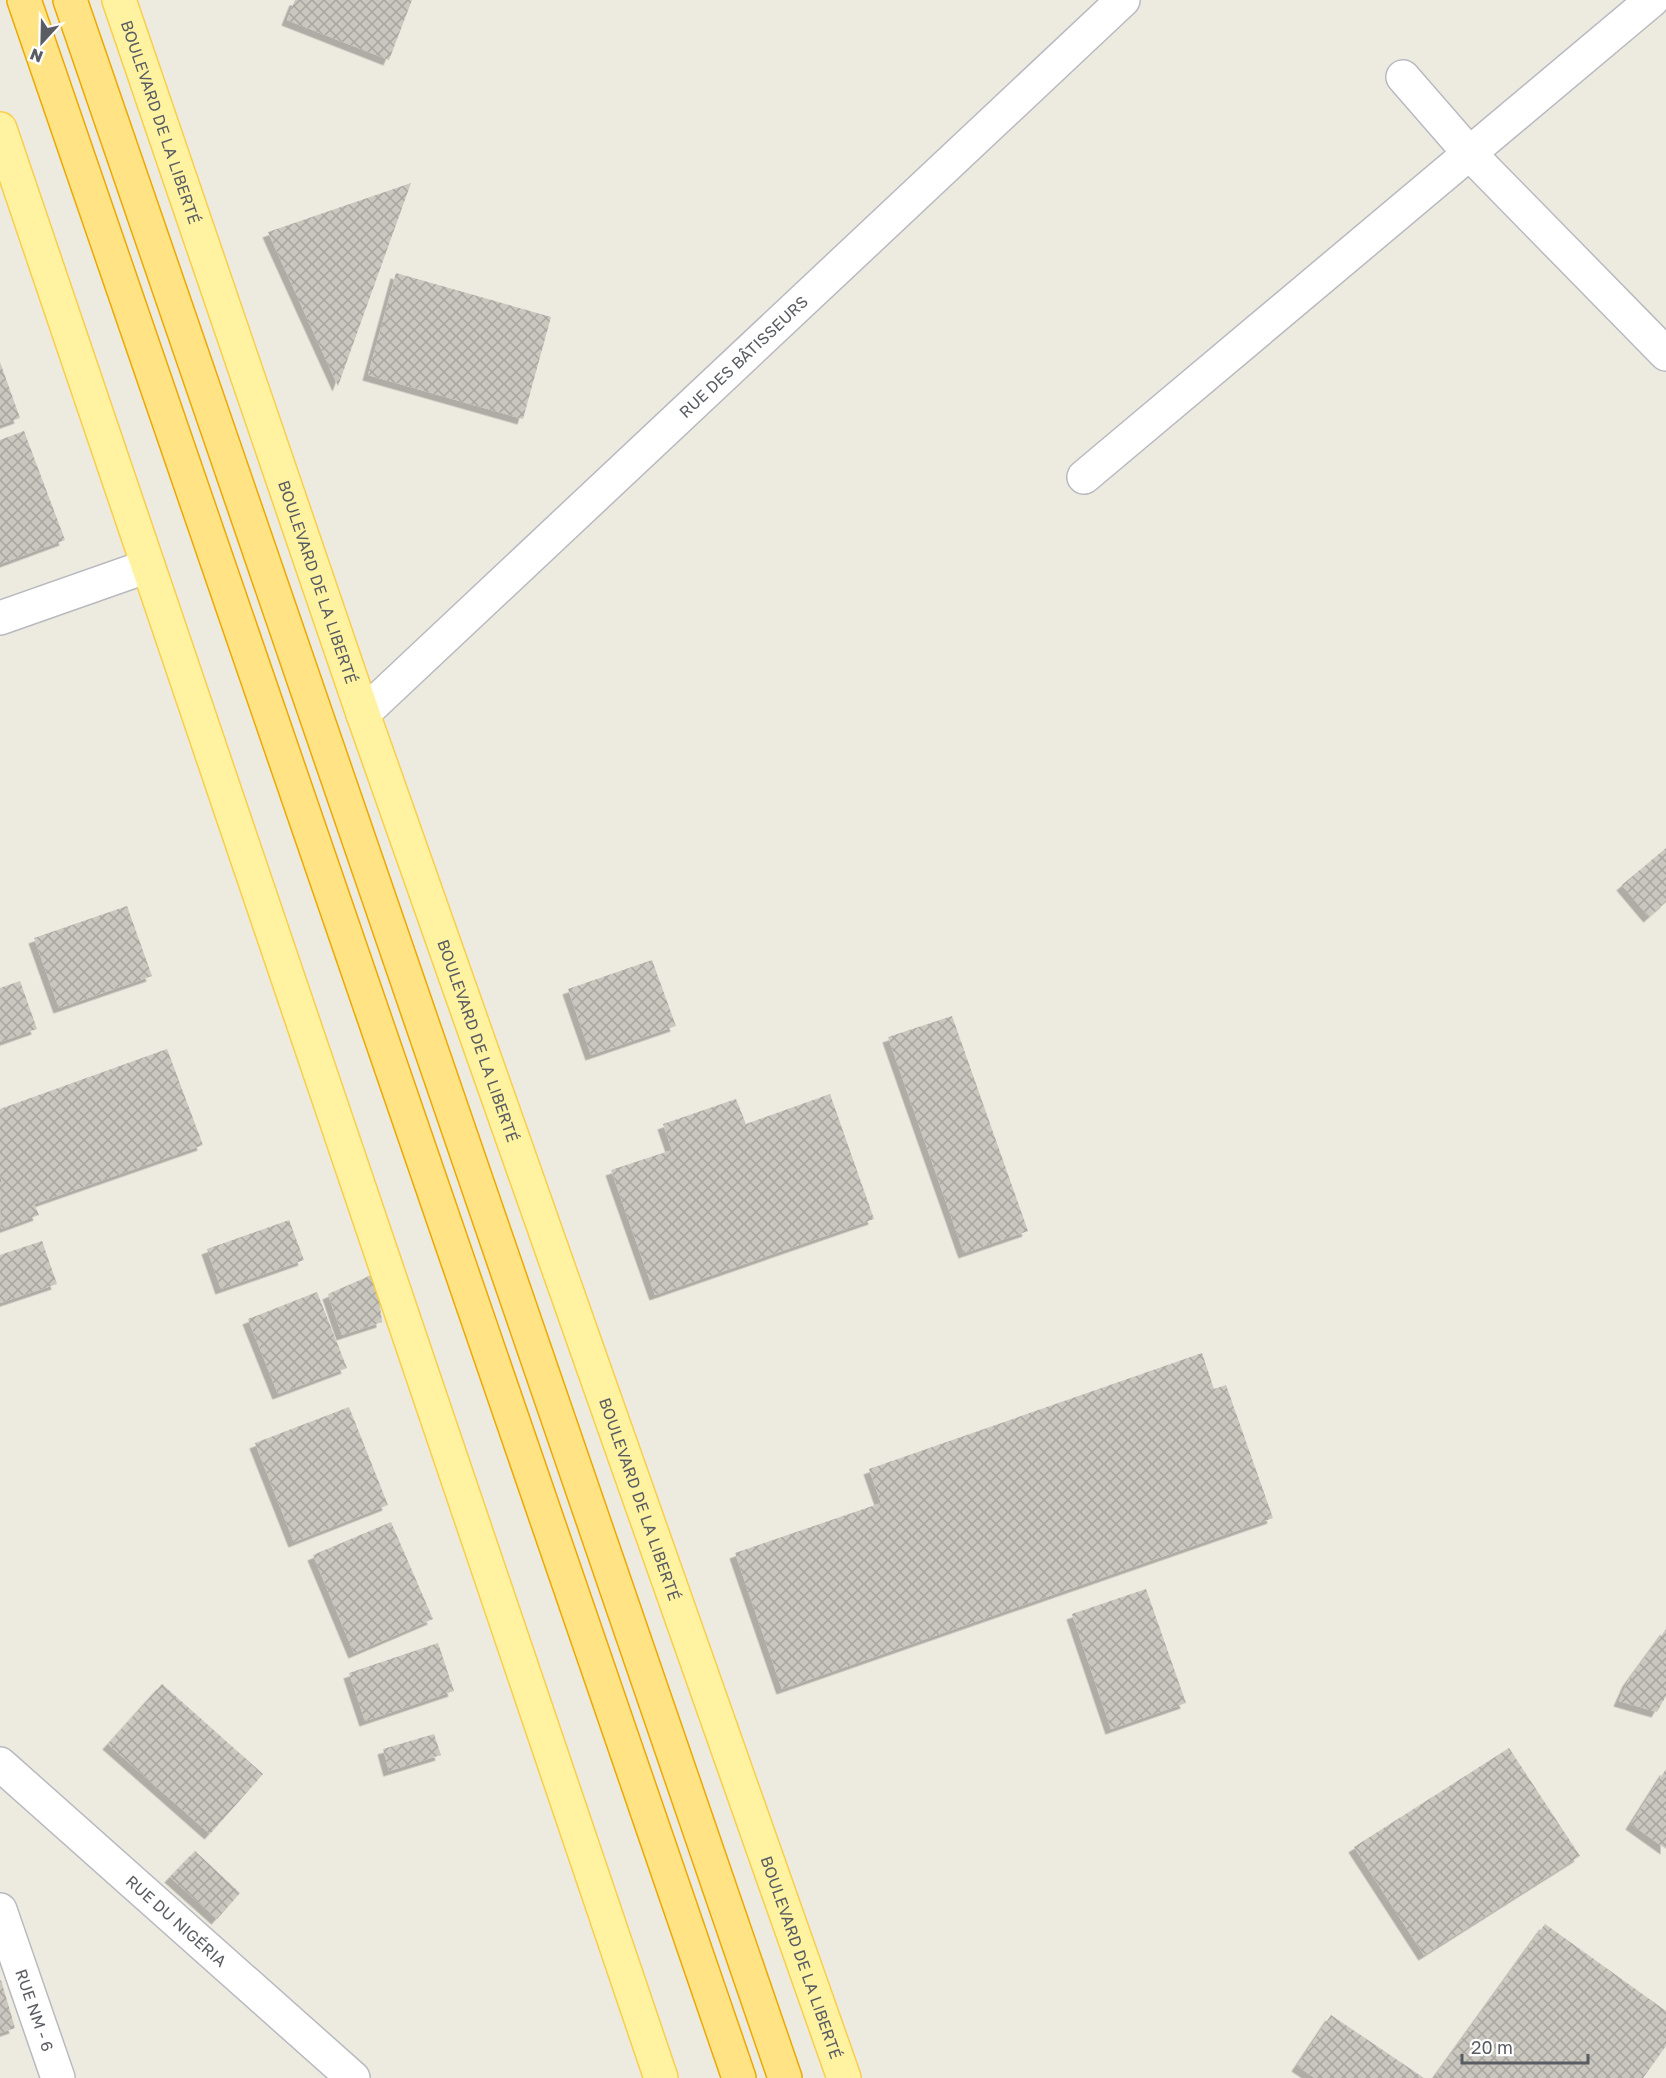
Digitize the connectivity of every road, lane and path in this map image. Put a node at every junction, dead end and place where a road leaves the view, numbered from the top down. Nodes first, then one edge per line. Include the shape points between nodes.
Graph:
1 (24, 0) edge
2 (70, 0) edge
3 (119, 0) edge
4 (1123, 0) edge
5 (1652, 0) edge
6 (1403, 77) dead end
7 (0, 129) edge
8 (1470, 154) junction
9 (1666, 354) edge
10 (1084, 477) dead end
11 (148, 566) junction
12 (0, 618) edge
13 (363, 714) junction
14 (0, 1764) edge
15 (0, 1910) edge
16 (58, 2078) edge
17 (353, 2078) edge
18 (661, 2078) edge
19 (739, 2078) edge
20 (785, 2078) edge
21 (844, 2078) edge

1 - 19 highway
2 - 20 highway
3 - 13 main road, BOULEVARD DE LA LIBERTÉ
4 - 13 street, RUE DES BÂTISSEURS
5 - 8 street
6 - 8 street
7 - 11 main road
8 - 9 street
8 - 10 street
11 - 12 street
11 - 18 main road
13 - 21 main road, BOULEVARD DE LA LIBERTÉ
14 - 17 street, RUE DU NIGÉRIA
15 - 16 street, RUE NM - 6

